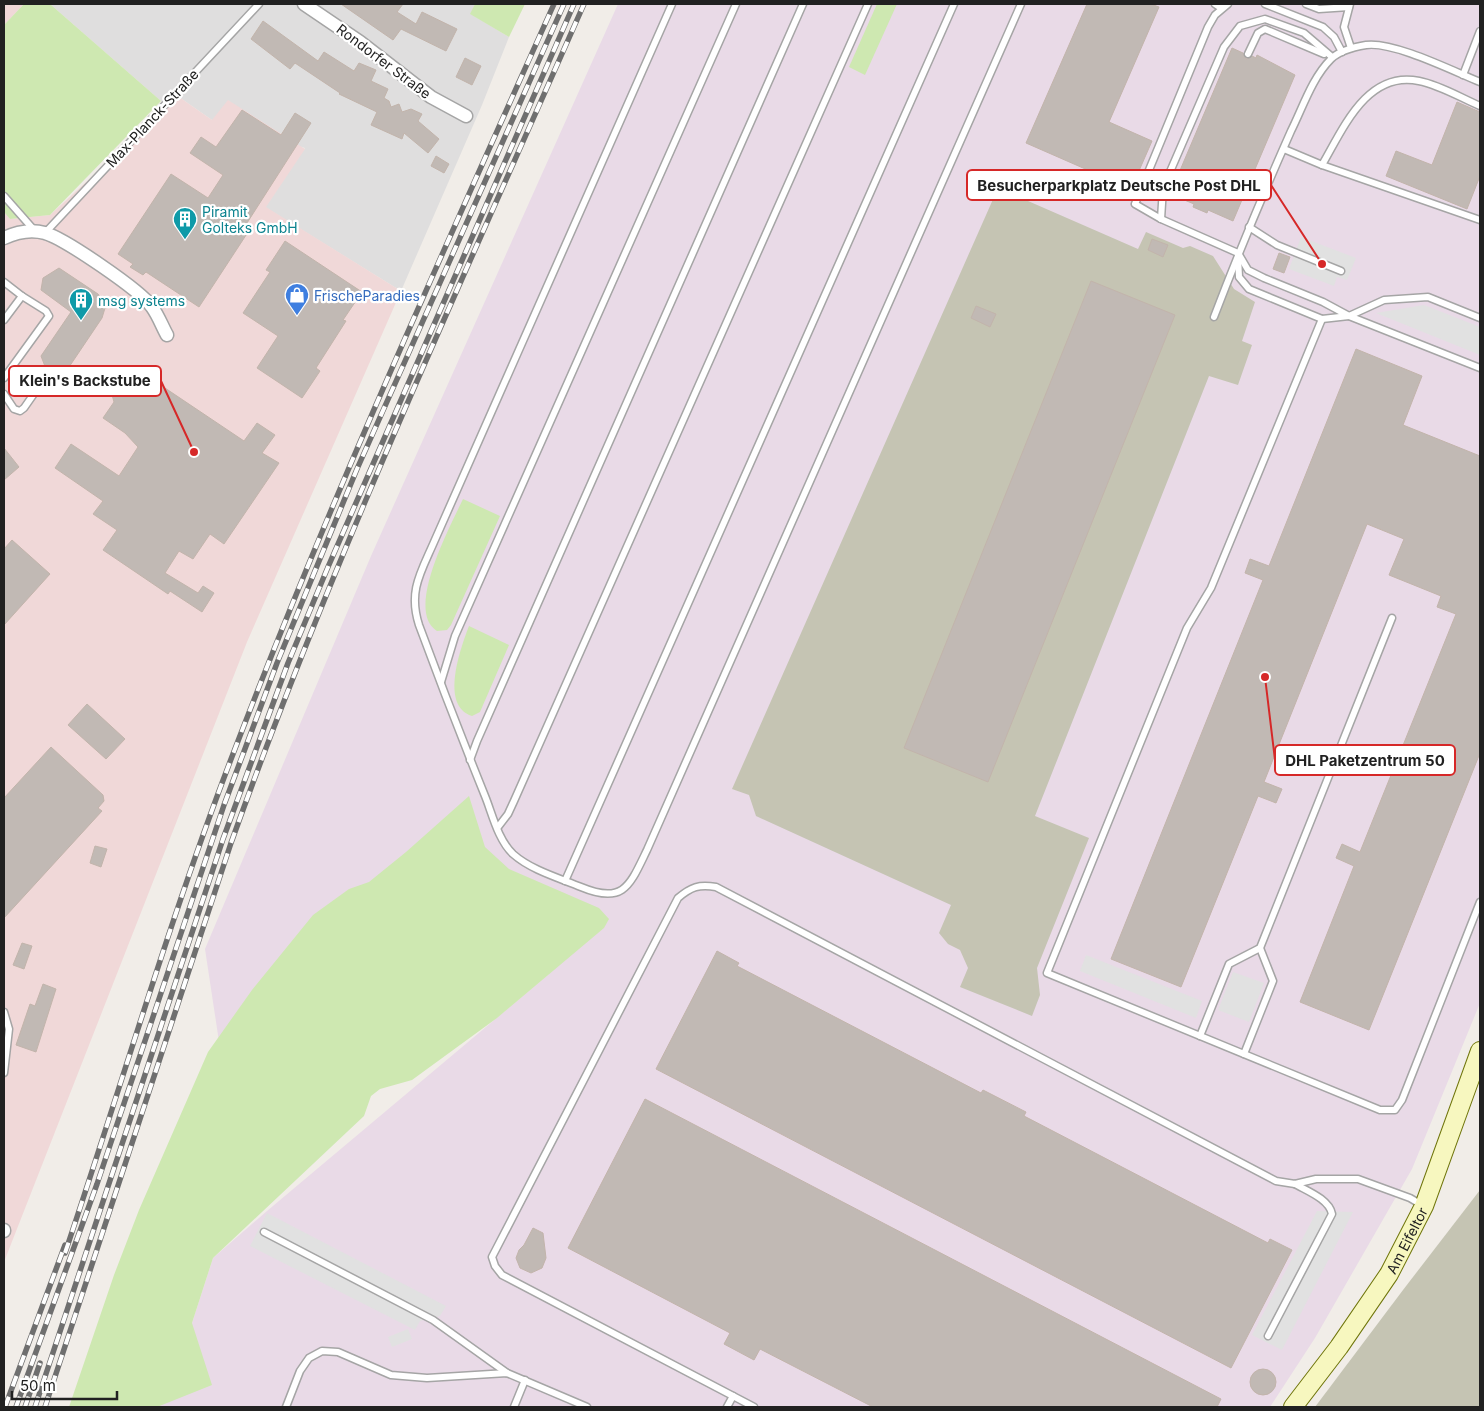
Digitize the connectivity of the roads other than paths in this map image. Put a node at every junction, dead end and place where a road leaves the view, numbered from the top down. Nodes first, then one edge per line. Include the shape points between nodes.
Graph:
1 (259, 4) edge
2 (304, 4) edge
3 (672, 4) edge
4 (736, 4) edge
5 (803, 4) edge
6 (868, 4) edge
7 (954, 4) edge
8 (1021, 4) edge
9 (1214, 4) edge
10 (1228, 4) edge
11 (1266, 4) edge
12 (1306, 4) edge
13 (1350, 5) edge
14 (1221, 8) junction
15 (1480, 31) edge
16 (1351, 48) junction
17 (1342, 52) junction
18 (1248, 54) dead end
19 (1332, 57) junction
20 (1463, 75) junction
21 (1480, 82) edge
22 (1480, 106) edge
23 (466, 116) dead end
24 (1284, 149) junction
25 (1322, 165) junction
26 (4, 196) edge
27 (1160, 219) junction
28 (1480, 220) edge
29 (1249, 227) junction
30 (40, 232) junction
31 (4, 238) edge
32 (1238, 253) junction
33 (1341, 270) dead end
34 (4, 282) edge
35 (22, 296) junction
36 (1349, 316) junction
37 (1214, 317) dead end
38 (1480, 318) edge
39 (1322, 319) junction
40 (4, 320) edge
41 (166, 335) dead end
42 (1480, 368) edge
43 (4, 378) edge
44 (45, 378) dead end
45 (4, 394) edge
46 (1392, 618) dead end
47 (440, 683) junction
48 (470, 760) junction
49 (498, 827) junction
50 (565, 881) junction
51 (1480, 902) edge
52 (1260, 948) junction
53 (4, 1012) edge
54 (1200, 1036) junction
55 (1480, 1051) edge
56 (1244, 1054) junction
57 (4, 1073) edge
58 (1295, 1184) junction
59 (1424, 1206) junction
60 (264, 1232) dead end
61 (1268, 1336) dead end
62 (507, 1373) junction
63 (525, 1380) junction
64 (733, 1396) junction
65 (286, 1407) edge
66 (514, 1407) edge
67 (586, 1407) edge
68 (727, 1407) edge
69 (754, 1407) edge
70 (1293, 1407) edge

1 - 30 lane, Max-Planck-Straße
2 - 23 street, Rondorfer Straße via 431,97
3 - 47 lane via 416,582 415,613
4 - 47 lane via 455,636
5 - 48 lane
6 - 49 lane via 514,801
7 - 50 lane
8 - 50 lane via 633,879 624,889 611,895 596,894
9 - 14 lane
10 - 14 lane
11 - 17 lane via 1324,27
12 - 13 lane via 1319,9
13 - 16 lane via 1344,27
14 - 27 lane via 1208,27 1135,204
15 - 20 lane
16 - 17 lane
16 - 20 lane via 1368,44 1391,47
17 - 19 lane
18 - 19 lane via 1258,32 1265,30
19 - 24 lane via 1317,76
19 - 27 lane via 1304,33 1265,18 1240,26 1224,47 1163,188
20 - 21 lane
22 - 25 lane via 1419,81 1395,81 1374,90 1355,108
24 - 25 lane
24 - 29 lane
25 - 28 lane
26 - 30 lane
27 - 32 lane
29 - 32 lane
29 - 33 lane via 1277,245
30 - 31 street via 17,232
30 - 41 street via 63,242 138,292 153,308
32 - 36 lane via 1248,270
32 - 37 lane
32 - 39 lane via 1239,277 1249,289
34 - 35 lane
35 - 40 lane
35 - 43 lane via 49,316
36 - 38 lane via 1384,300 1428,297
36 - 39 lane
36 - 42 lane
39 - 54 lane via 1212,588 1187,628 1047,973
44 - 45 lane via 20,411 14,409
46 - 52 lane
47 - 48 lane
48 - 49 lane
49 - 50 lane via 512,853
51 - 56 lane via 1402,1100 1395,1110 1380,1110
52 - 54 lane via 1229,964
52 - 56 lane via 1273,981
53 - 57 lane via 9,1030
54 - 56 lane
55 - 59 main road, Am Eifeltor
58 - 59 lane via 1316,1179 1358,1179
58 - 61 lane via 1324,1201 1332,1214
58 - 64 lane via 1276,1181 716,886 702,884 678,898 492,1256 502,1274
59 - 70 main road, Am Eifeltor via 1389,1274
60 - 62 lane via 433,1320
62 - 63 lane
62 - 65 lane via 427,1378 391,1375 338,1352 322,1351 309,1358 300,1371
63 - 66 lane
63 - 67 lane
64 - 68 lane
64 - 69 lane

